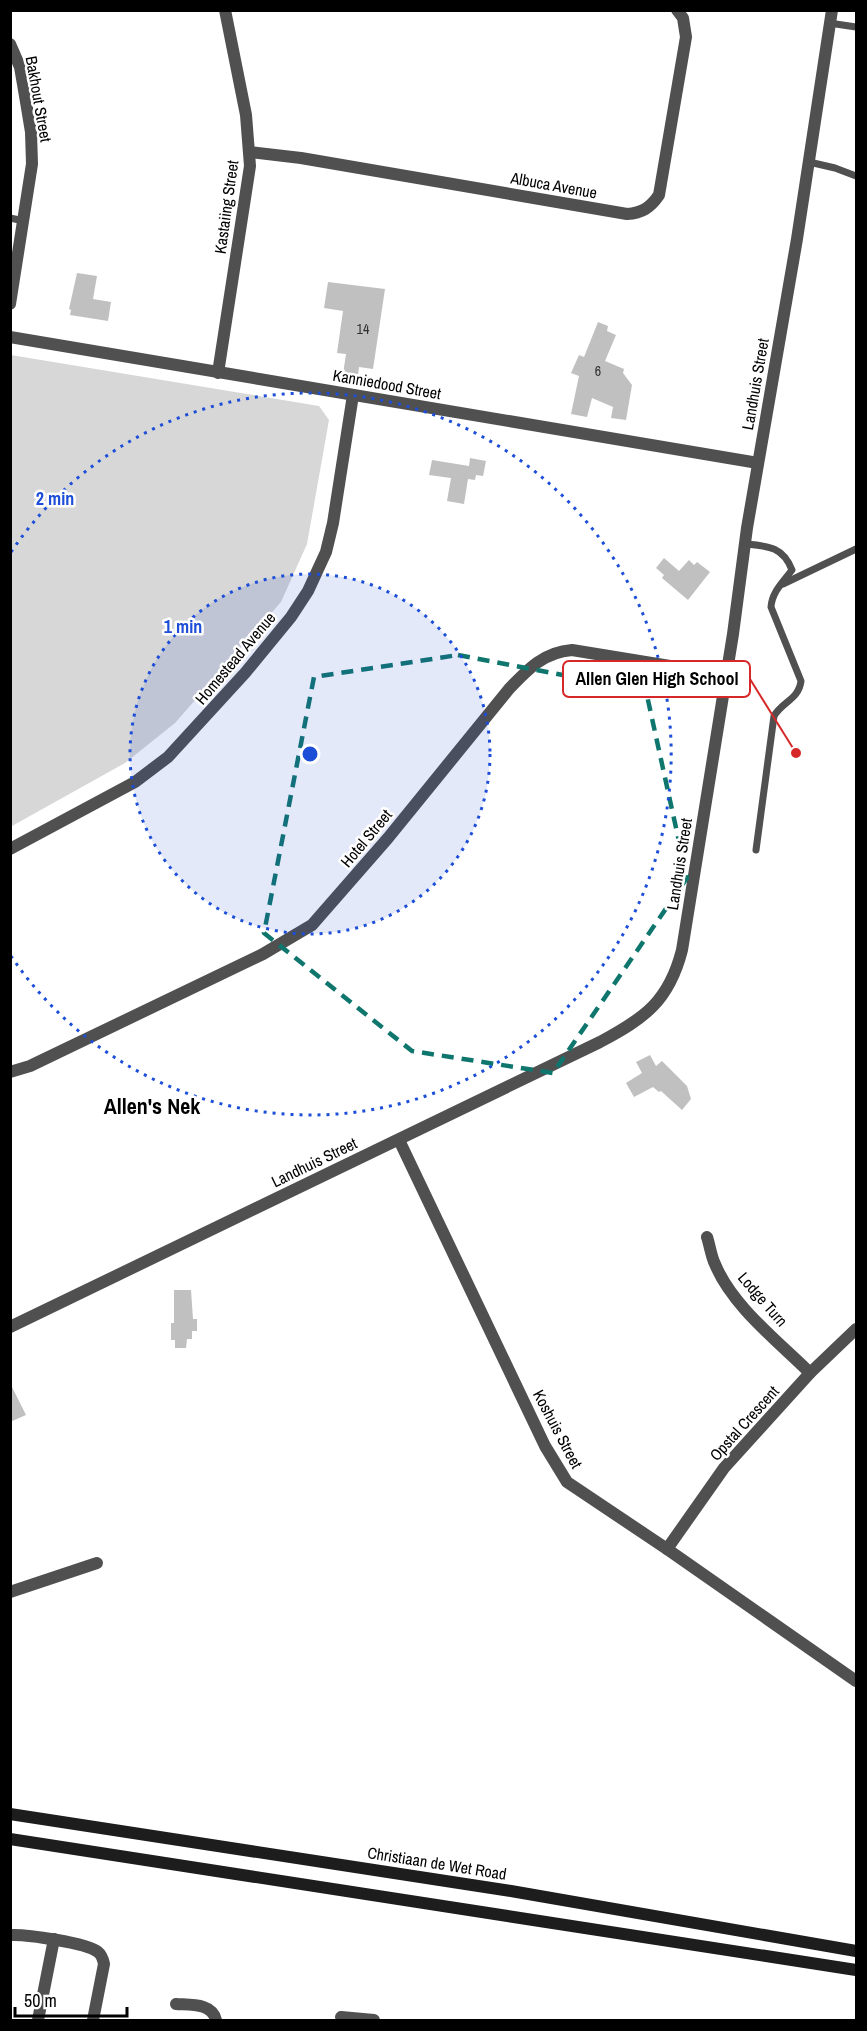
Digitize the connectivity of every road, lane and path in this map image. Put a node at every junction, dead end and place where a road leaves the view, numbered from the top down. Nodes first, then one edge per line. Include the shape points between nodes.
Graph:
1 (225, 10) edge
2 (677, 10) edge
3 (830, 17) edge
4 (856, 27) edge
5 (10, 44) edge
6 (250, 152) junction
7 (809, 162) junction
8 (856, 176) edge
9 (10, 218) edge
10 (24, 221) junction
11 (10, 304) edge
12 (10, 337) edge
13 (218, 373) junction
14 (353, 395) junction
15 (758, 464) junction
16 (745, 544) junction
17 (856, 549) edge
18 (780, 585) junction
19 (725, 675) junction
20 (10, 849) edge
21 (756, 850) dead end
22 (10, 1072) edge
23 (399, 1140) junction
24 (707, 1237) dead end
25 (10, 1327) edge
26 (856, 1329) edge
27 (810, 1373) junction
28 (667, 1549) junction
29 (97, 1563) dead end
30 (10, 1592) edge
31 (856, 1664) edge
32 (852, 1678) edge
33 (10, 1814) edge
34 (10, 1839) edge
35 (10, 1935) edge
36 (54, 1939) junction
37 (856, 1951) edge
38 (856, 1970) edge
39 (176, 2004) dead end
40 (342, 2017) dead end
41 (38, 2020) edge
42 (93, 2020) edge
43 (216, 2020) edge
44 (374, 2020) edge

1 - 6 street, Kastaiing Street
2 - 6 street, Albuca Avenue via 683,18 686,37 659,195 653,204 637,213
3 - 4 lane
3 - 7 street, Landhuis Street
5 - 10 street, Bakhout Street via 20,67 31,132 32,164
6 - 13 street, Kastaiing Street via 248,188
7 - 8 lane
7 - 15 street, Landhuis Street
9 - 10 lane
10 - 11 street, Bakhout Street
12 - 13 street, Kanniedood Street
13 - 14 street, Kanniedood Street
14 - 15 street, Kanniedood Street
14 - 20 street, Homestead Avenue via 326,552 297,609 168,757 135,782
15 - 16 street, Landhuis Street
16 - 18 lane via 771,546 789,563 792,570
16 - 19 street, Landhuis Street
17 - 18 lane
18 - 21 lane via 771,599 771,607 801,681 800,689 774,716
19 - 22 street, Hotel Street via 572,650 543,658 509,689 382,846 312,925 264,954
19 - 23 street, Landhuis Street via 682,950 661,998 629,1026
23 - 25 street, Landhuis Street
23 - 28 street, Koshuis Street via 555,1464 567,1482
24 - 27 street, Lodge Turn via 727,1286
26 - 27 street, Opstal Crescent
27 - 28 street, Opstal Crescent via 724,1468
28 - 32 street, Koshuis Street
29 - 30 street
31 - 32 street
33 - 37 main road, Christiaan de Wet Road via 511,1891
34 - 38 main road
35 - 36 street
36 - 41 street
36 - 42 street via 96,1950 102,1957
39 - 43 street via 206,2007
40 - 44 street

